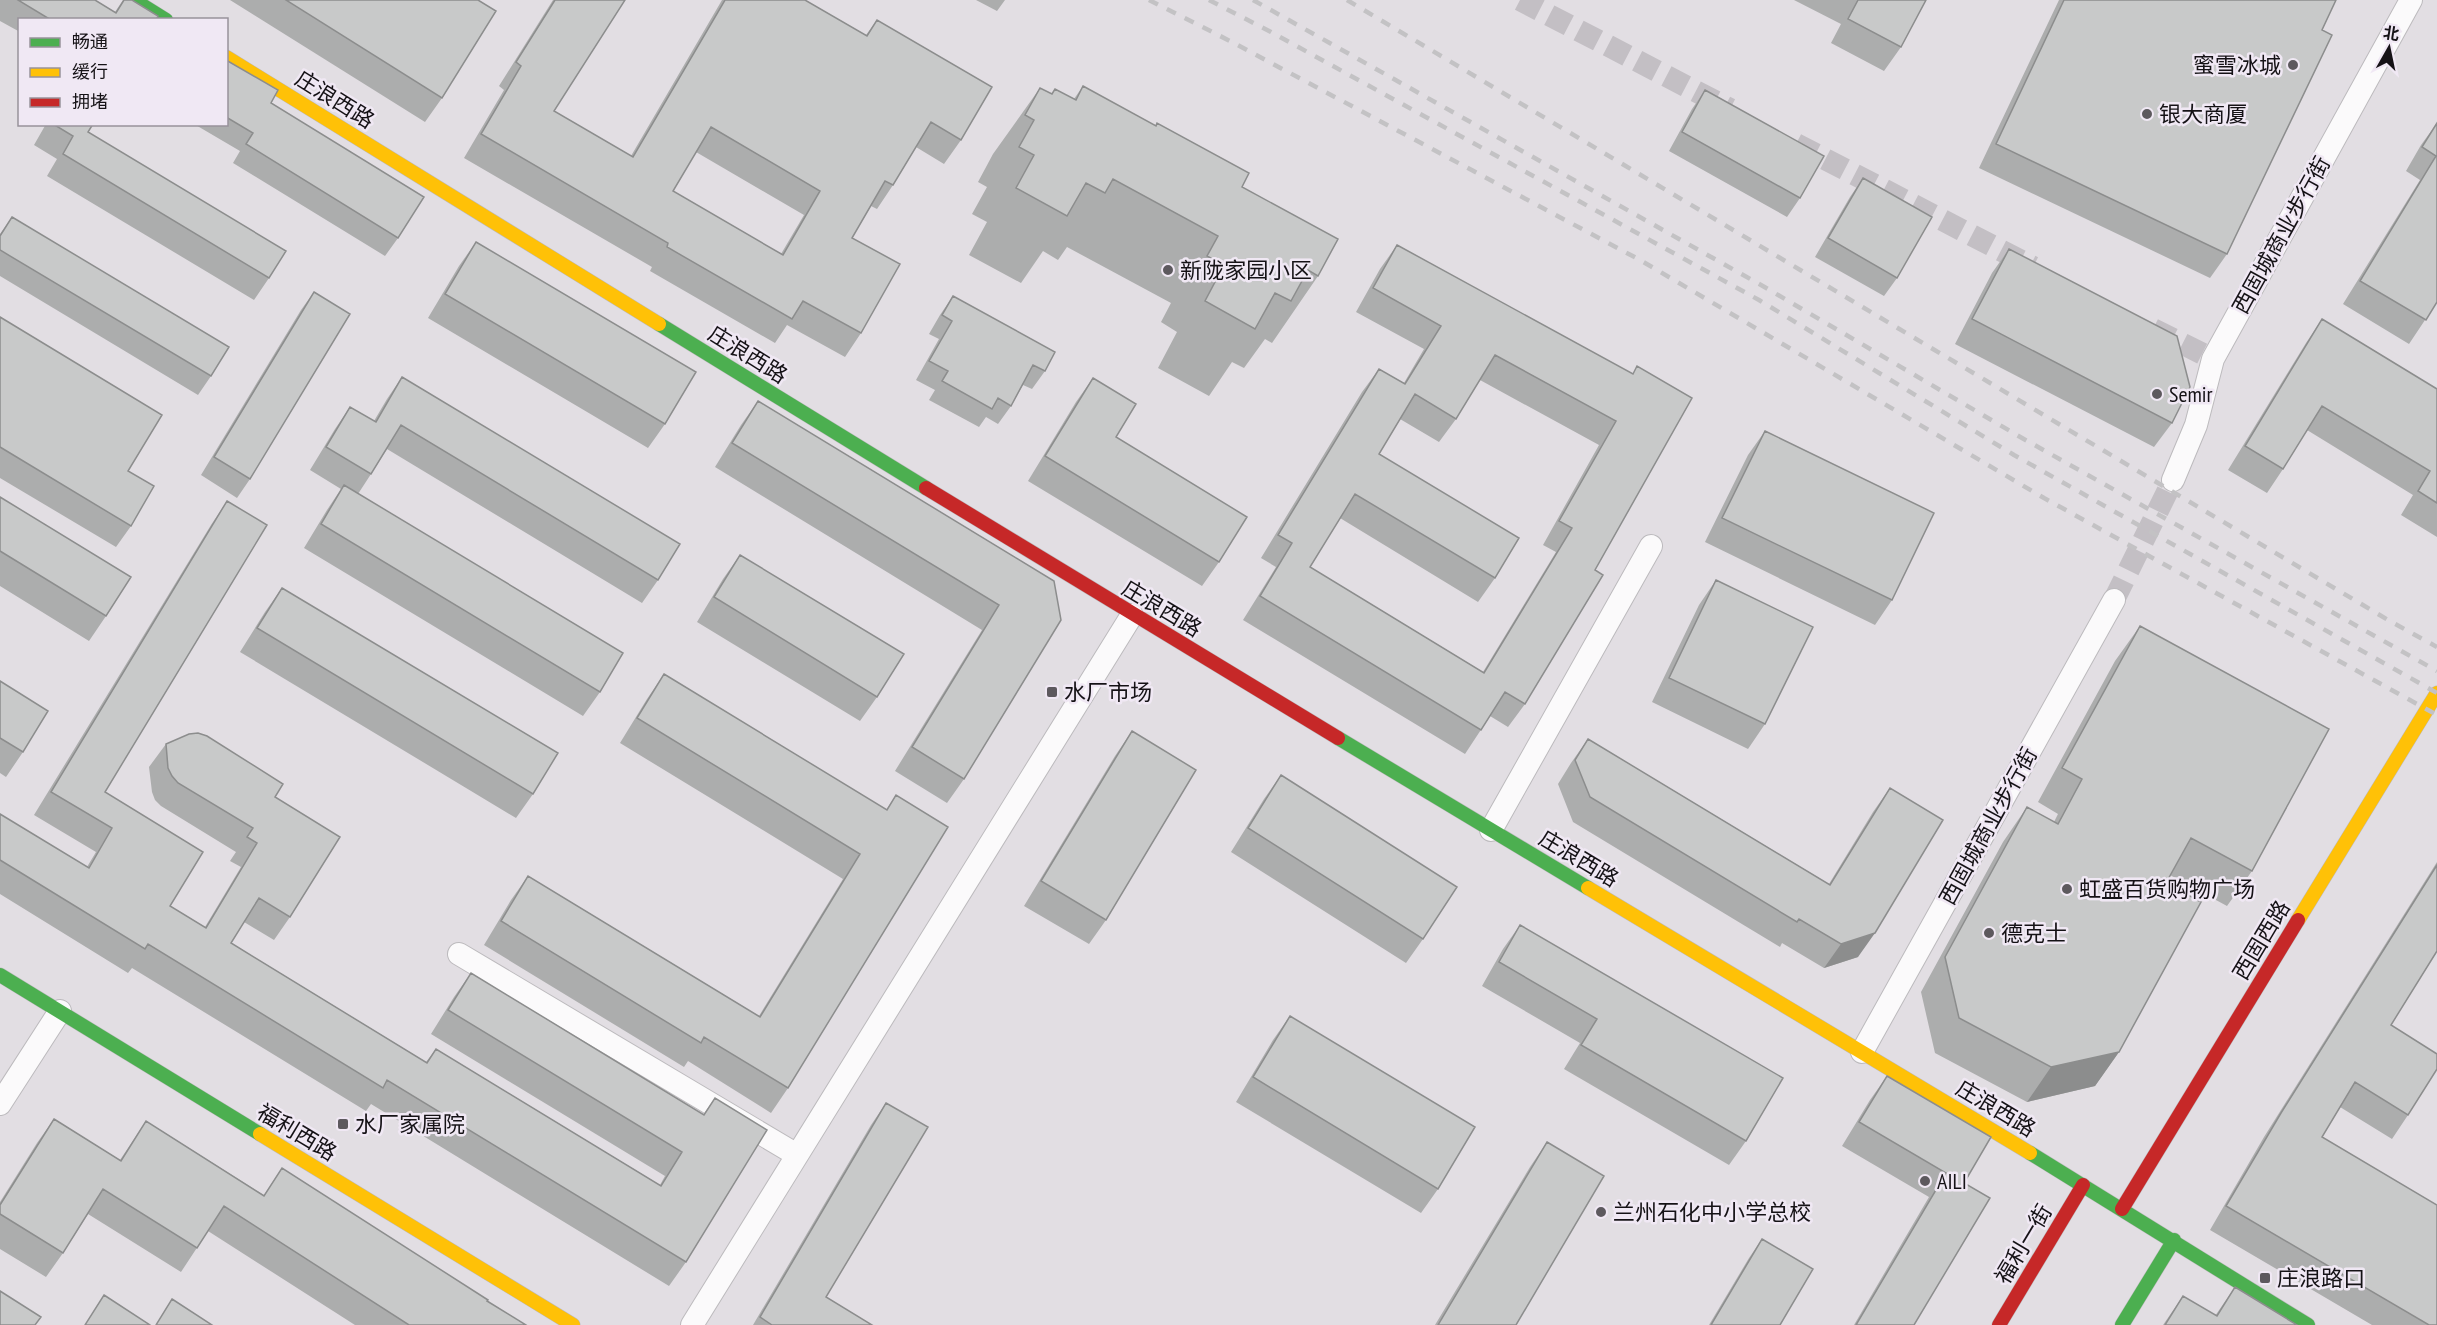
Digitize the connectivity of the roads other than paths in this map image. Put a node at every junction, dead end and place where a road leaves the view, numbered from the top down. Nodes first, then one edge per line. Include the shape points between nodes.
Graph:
1 (134, 0) edge
2 (2411, 0) edge
3 (163, 18) edge
4 (228, 58) edge
5 (2173, 480) tunnel mouth
6 (1651, 546) dead end
7 (2114, 600) tunnel mouth
8 (1132, 615) junction
9 (2437, 693) edge
10 (1491, 830) junction
11 (459, 954) dead end
12 (0, 975) edge
13 (60, 1011) junction
14 (1862, 1052) junction
15 (0, 1104) edge
16 (797, 1155) junction
17 (2083, 1185) junction
18 (2122, 1209) junction
19 (2174, 1240) junction
20 (573, 1325) edge
21 (692, 1325) edge
22 (1999, 1325) edge
23 (2122, 1325) edge
24 (2308, 1325) edge

1 - 3 street
2 - 5 street, 西固城商业步行街 via 2214,359 2196,425
4 - 8 street, 庄浪西路
6 - 10 street
7 - 14 street, 西固城商业步行街
8 - 10 street, 庄浪西路
8 - 16 street
9 - 18 street, 西固西路
10 - 14 street, 庄浪西路
11 - 16 street
12 - 13 street, 福利西路
13 - 15 street
13 - 20 street, 福利西路
14 - 17 street, 庄浪西路
16 - 21 street
17 - 18 street, 庄浪西路
17 - 22 street, 福利一街
18 - 19 street, 庄浪西路
19 - 23 street
19 - 24 street

